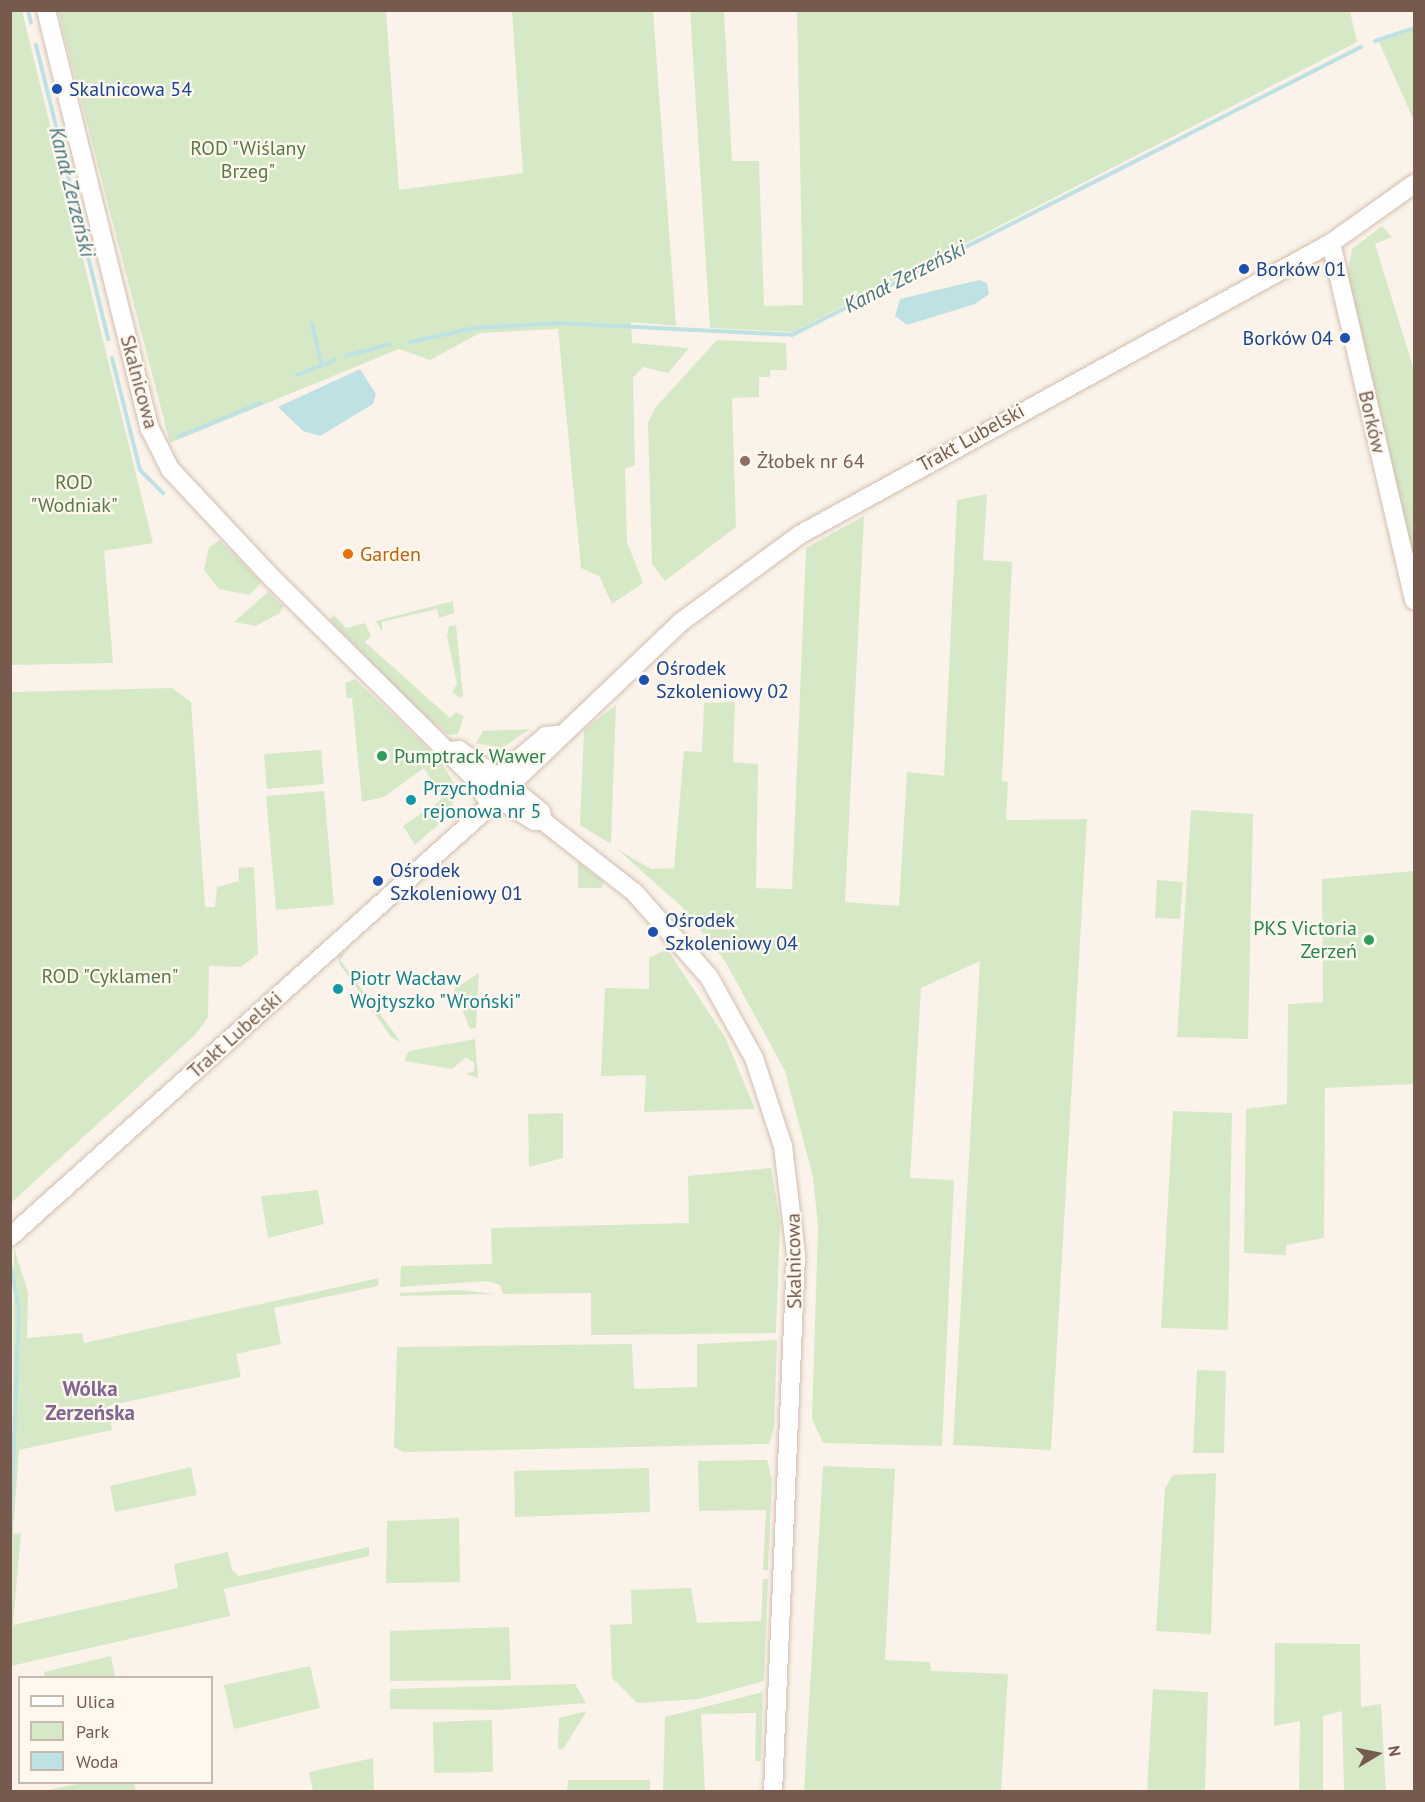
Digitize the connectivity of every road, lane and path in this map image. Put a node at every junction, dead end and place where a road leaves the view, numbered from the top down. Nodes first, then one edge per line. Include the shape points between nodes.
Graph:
1 (46, 10) edge
2 (1414, 184) edge
3 (1331, 243) junction
4 (1414, 601) edge
5 (498, 788) junction
6 (10, 1237) edge
7 (773, 1791) edge

1 - 5 street, Skalnicowa via 150,429 170,469 294,600 450,751
2 - 3 street, Trakt Lubelski
3 - 4 street, Borków
3 - 5 street, Trakt Lubelski via 810,529 681,622 557,735 552,748
5 - 6 street, Trakt Lubelski via 460,820 457,831
5 - 7 street, Skalnicowa via 534,821 543,821 635,893 709,977 754,1058 783,1146 796,1255

